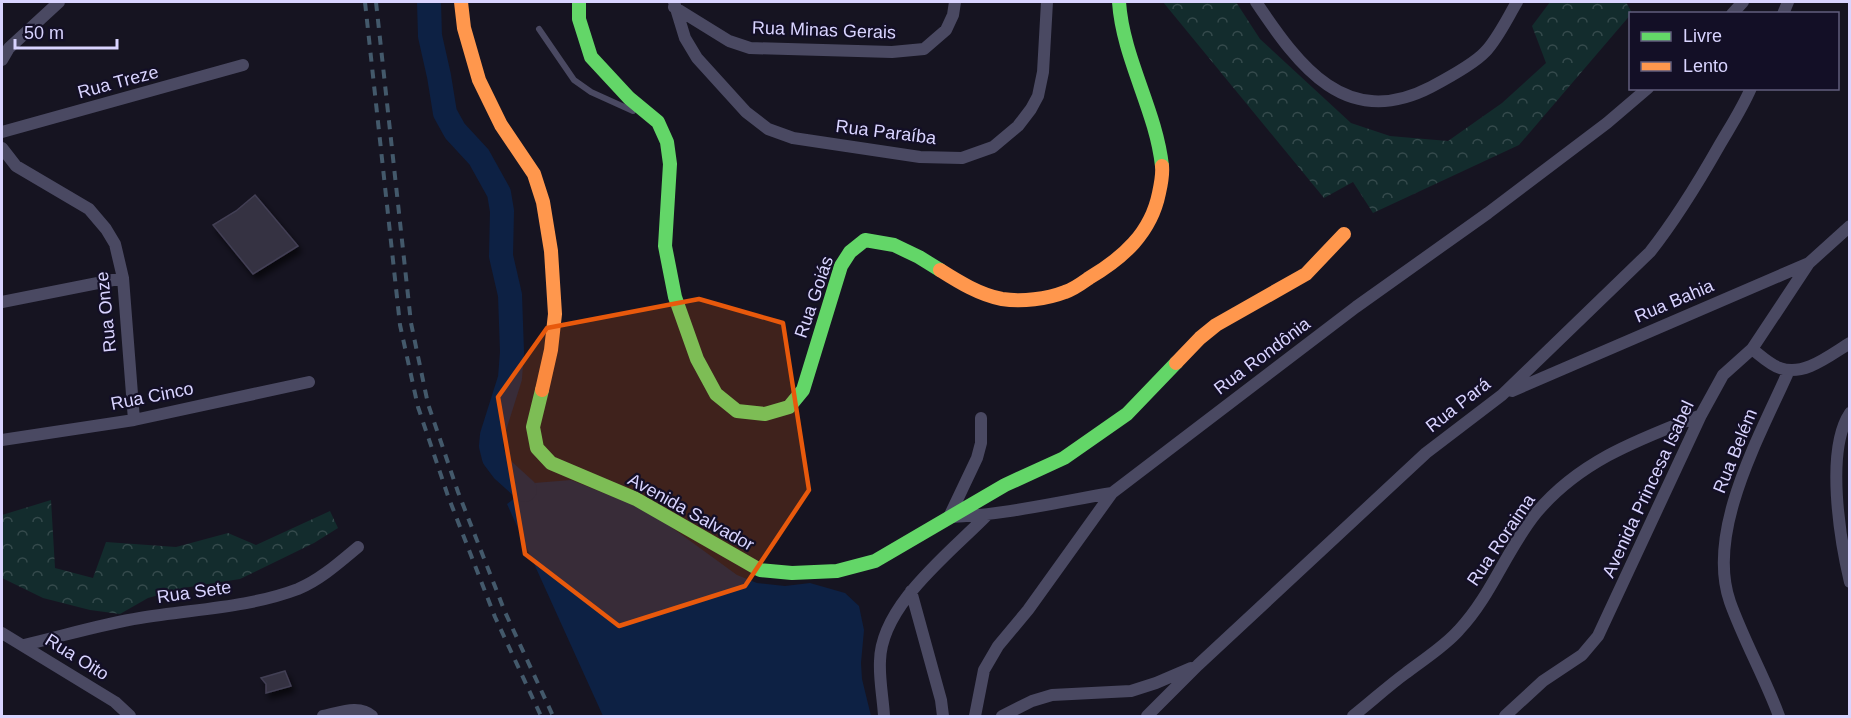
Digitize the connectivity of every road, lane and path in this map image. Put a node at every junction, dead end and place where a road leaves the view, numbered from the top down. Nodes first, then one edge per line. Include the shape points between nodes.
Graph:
1 (59, 2) edge
2 (461, 2) edge
3 (579, 2) edge
4 (955, 2) edge
5 (1047, 2) edge
6 (1119, 2) edge
7 (1256, 2) edge
8 (1517, 2) edge
9 (674, 4) edge
10 (539, 29) dead end
11 (2, 60) edge
12 (243, 65) dead end
13 (1646, 90) edge
14 (1750, 90) edge
15 (657, 122) junction
16 (2, 132) edge
17 (2, 148) edge
18 (1850, 225) edge
19 (1344, 234) dead end
20 (1809, 263) junction
21 (123, 278) junction
22 (2, 302) edge
23 (1850, 343) edge
24 (1752, 349) junction
25 (1789, 370) junction
26 (309, 382) dead end
27 (1502, 394) junction
28 (1850, 413) edge
29 (1701, 415) junction
30 (981, 418) dead end
31 (134, 420) junction
32 (2, 440) edge
33 (1112, 493) junction
34 (987, 515) junction
35 (949, 517) junction
36 (357, 547) dead end
37 (1850, 582) edge
38 (911, 591) junction
39 (2, 633) edge
40 (24, 645) junction
41 (1198, 664) junction
42 (130, 717) edge
43 (323, 717) edge
44 (372, 717) edge
45 (884, 717) edge
46 (943, 717) edge
47 (975, 717) edge
48 (1002, 717) edge
49 (1147, 717) edge
50 (1353, 717) edge
51 (1505, 717) edge
52 (1779, 717) edge

1 - 11 street via 9,48
2 - 35 street, Avenida Salvador via 479,80 501,124 534,174 543,202 555,314 533,427 537,448 551,463 636,499 760,570 837,571 875,561
3 - 15 street, Rua Goiás via 579,19 591,57
4 - 9 street, Rua Minas Gerais via 946,30 924,49 892,52 750,48 729,41
5 - 9 street, Rua Paraíba via 1043,72 1031,109 993,147 962,158 920,158 792,138 768,129 746,112 697,58 685,38
6 - 15 street, Rua Goiás via 1120,17 1160,145 1163,173 1157,203 1132,247 1067,292 1039,299 1002,299 964,286 894,245 865,240 841,266 803,390 789,407 765,414 737,411 716,394 697,359 675,297 665,246 670,164 668,142
7 - 8 street via 1298,59 1322,81 1350,97 1381,103 1416,94 1485,52
10 - 15 lane via 574,80
12 - 16 street, Rua Treze
13 - 33 street, Rua Rondônia via 1488,213 1356,307
14 - 27 street, Rua Pará via 1704,172 1650,252
17 - 21 street, Rua Onze via 16,166 89,209 115,244
18 - 20 street, Rua Bahia
19 - 35 street via 1306,274 1200,338 1127,414 1098,435 1064,458
20 - 24 street, Avenida Princesa Isabel
20 - 27 street, Rua Bahia
21 - 22 street
21 - 31 street, Rua Onze
23 - 25 street via 1814,365
24 - 25 street via 1778,368
24 - 29 street, Avenida Princesa Isabel via 1724,375
25 - 52 street, Rua Belém via 1733,499 1724,569 1729,600
26 - 31 street, Rua Cinco
27 - 41 street, Rua Pará via 1426,453
28 - 37 street via 1843,423 1836,460 1843,551
29 - 50 street, Rua Roraima via 1605,456 1568,482 1537,512 1461,628
29 - 51 street, Avenida Princesa Isabel via 1598,636 1582,655 1543,681
30 - 35 street via 977,458
31 - 32 street, Rua Cinco
33 - 34 street, Avenida Salvador
33 - 47 street, Rua Rondônia via 998,646 984,670
34 - 35 street, Avenida Salvador
34 - 38 street
36 - 40 street, Rua Sete via 335,567 299,588 262,599 140,618
38 - 45 street via 884,636 879,660
38 - 46 street
39 - 40 street, Rua Oito
40 - 42 street, Rua Oito via 115,702
41 - 48 street via 1131,691 1052,695 1032,700
41 - 49 street, Rua Pará
43 - 44 street via 355,710

